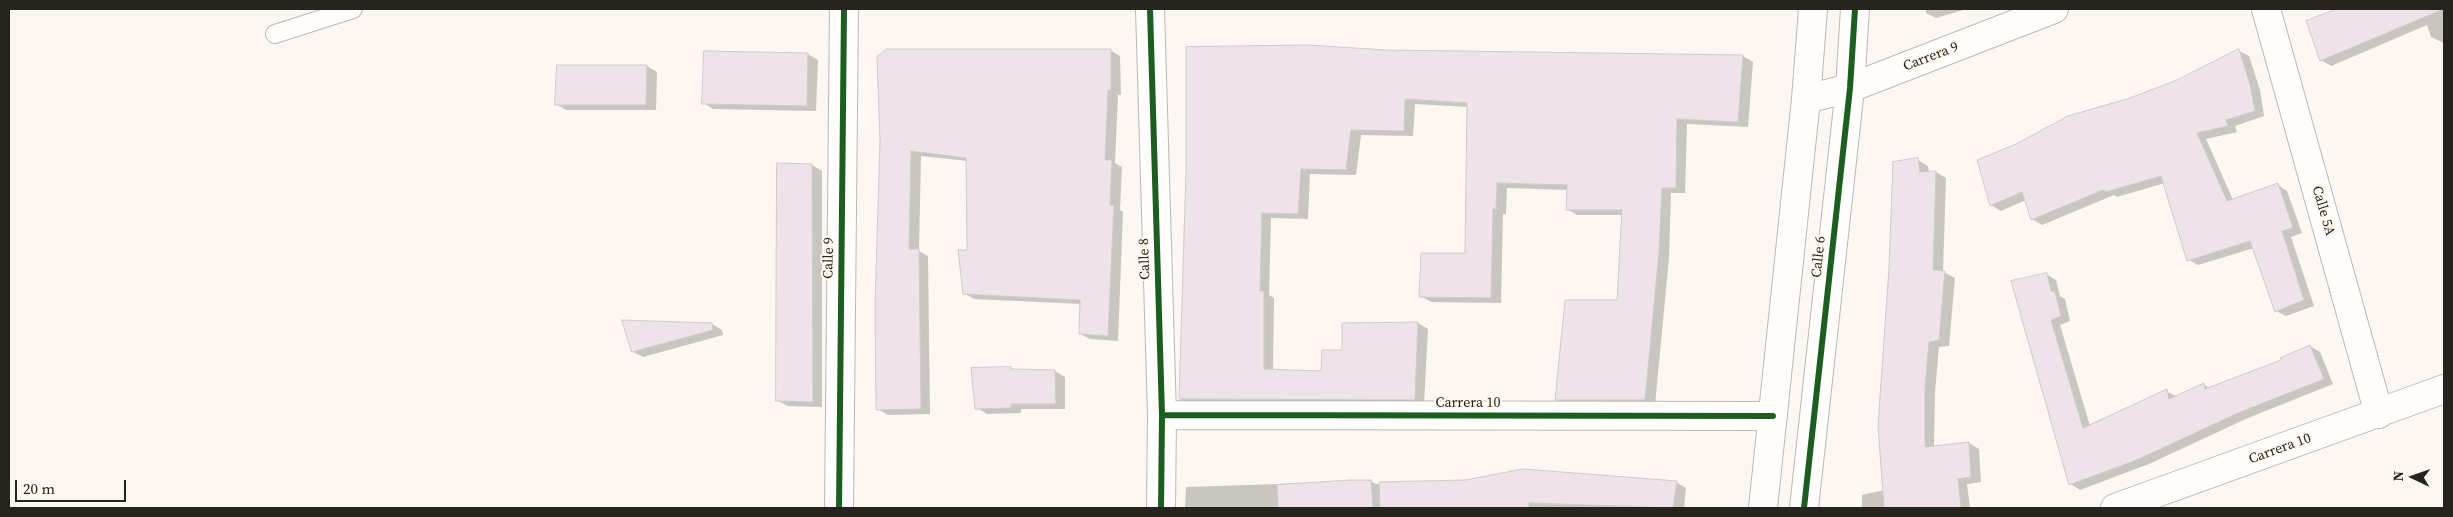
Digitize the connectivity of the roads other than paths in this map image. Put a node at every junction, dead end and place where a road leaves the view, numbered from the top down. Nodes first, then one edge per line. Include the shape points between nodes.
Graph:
1 (353, 9) edge
2 (844, 9) edge
3 (1150, 9) edge
4 (1813, 9) edge
5 (1855, 9) edge
6 (2054, 9) edge
7 (2266, 9) edge
8 (275, 34) dead end
9 (1850, 88) junction
10 (1806, 99) junction
11 (2444, 389) edge
12 (2379, 414) junction
13 (1162, 416) junction
14 (1773, 416) junction
15 (839, 508) edge
16 (1161, 508) edge
17 (1763, 508) edge
18 (1804, 508) edge
19 (2115, 508) edge

1 - 8 lane
2 - 15 street, Calle 9
3 - 13 street, Calle 8
4 - 10 street, Calle 6
5 - 9 street, Calle 6
6 - 9 street, Carrera 9
7 - 12 street, Calle 5A
9 - 10 street, Carrera 9
9 - 18 street, Calle 6
10 - 14 street, Calle 6
11 - 12 street, Carrera 10
12 - 19 street, Carrera 10
13 - 14 street, Carrera 10
13 - 16 street, Calle 8
14 - 17 street, Calle 6

